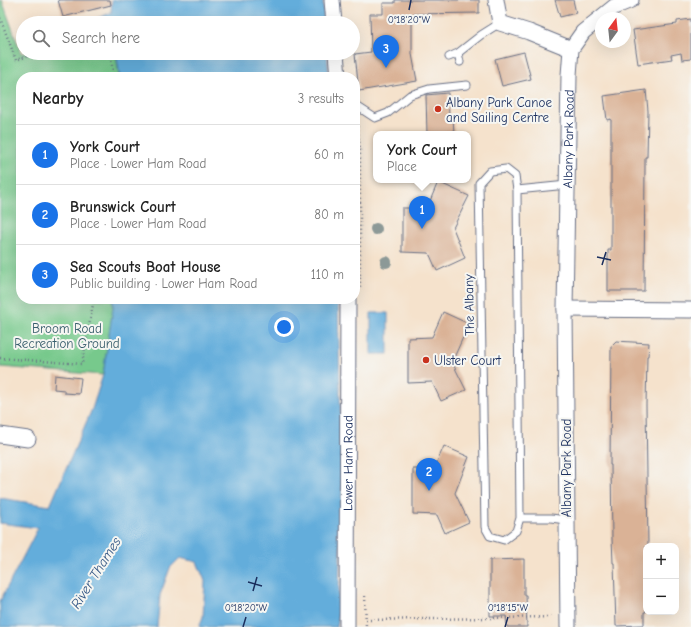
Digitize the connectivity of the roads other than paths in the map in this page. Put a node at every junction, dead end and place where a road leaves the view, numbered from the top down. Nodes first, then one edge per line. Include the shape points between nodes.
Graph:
1 (332, 0) edge
2 (496, 0) edge
3 (631, 0) edge
4 (333, 16) edge
5 (500, 23) junction
6 (571, 49) junction
7 (458, 53) junction
8 (449, 57) dead end
9 (337, 60) edge
10 (460, 62) dead end
11 (338, 72) edge
12 (467, 85) dead end
13 (360, 108) edge
14 (567, 184) junction
15 (517, 190) junction
16 (348, 304) edge
17 (565, 309) junction
18 (691, 310) edge
19 (0, 436) edge
20 (28, 439) dead end
21 (520, 518) junction
22 (566, 520) junction
23 (568, 622) edge
24 (348, 627) edge

1 - 4 street
2 - 5 street
3 - 6 street via 614,7 583,32
5 - 6 street
5 - 7 lane
6 - 14 street, Albany Park Road
7 - 8 lane
7 - 10 lane
9 - 11 street
12 - 13 lane via 429,89 410,95 388,113 375,118
14 - 15 lane
14 - 17 street, Albany Park Road
15 - 21 lane, The Albany
15 - 21 lane, The Albany via 515,176 506,169 490,171 479,182 485,527 490,536 504,540 516,531
16 - 24 street, Lower Ham Road
17 - 18 street
17 - 22 street, Albany Park Road
19 - 20 street
21 - 22 lane
22 - 23 street, Albany Park Road

